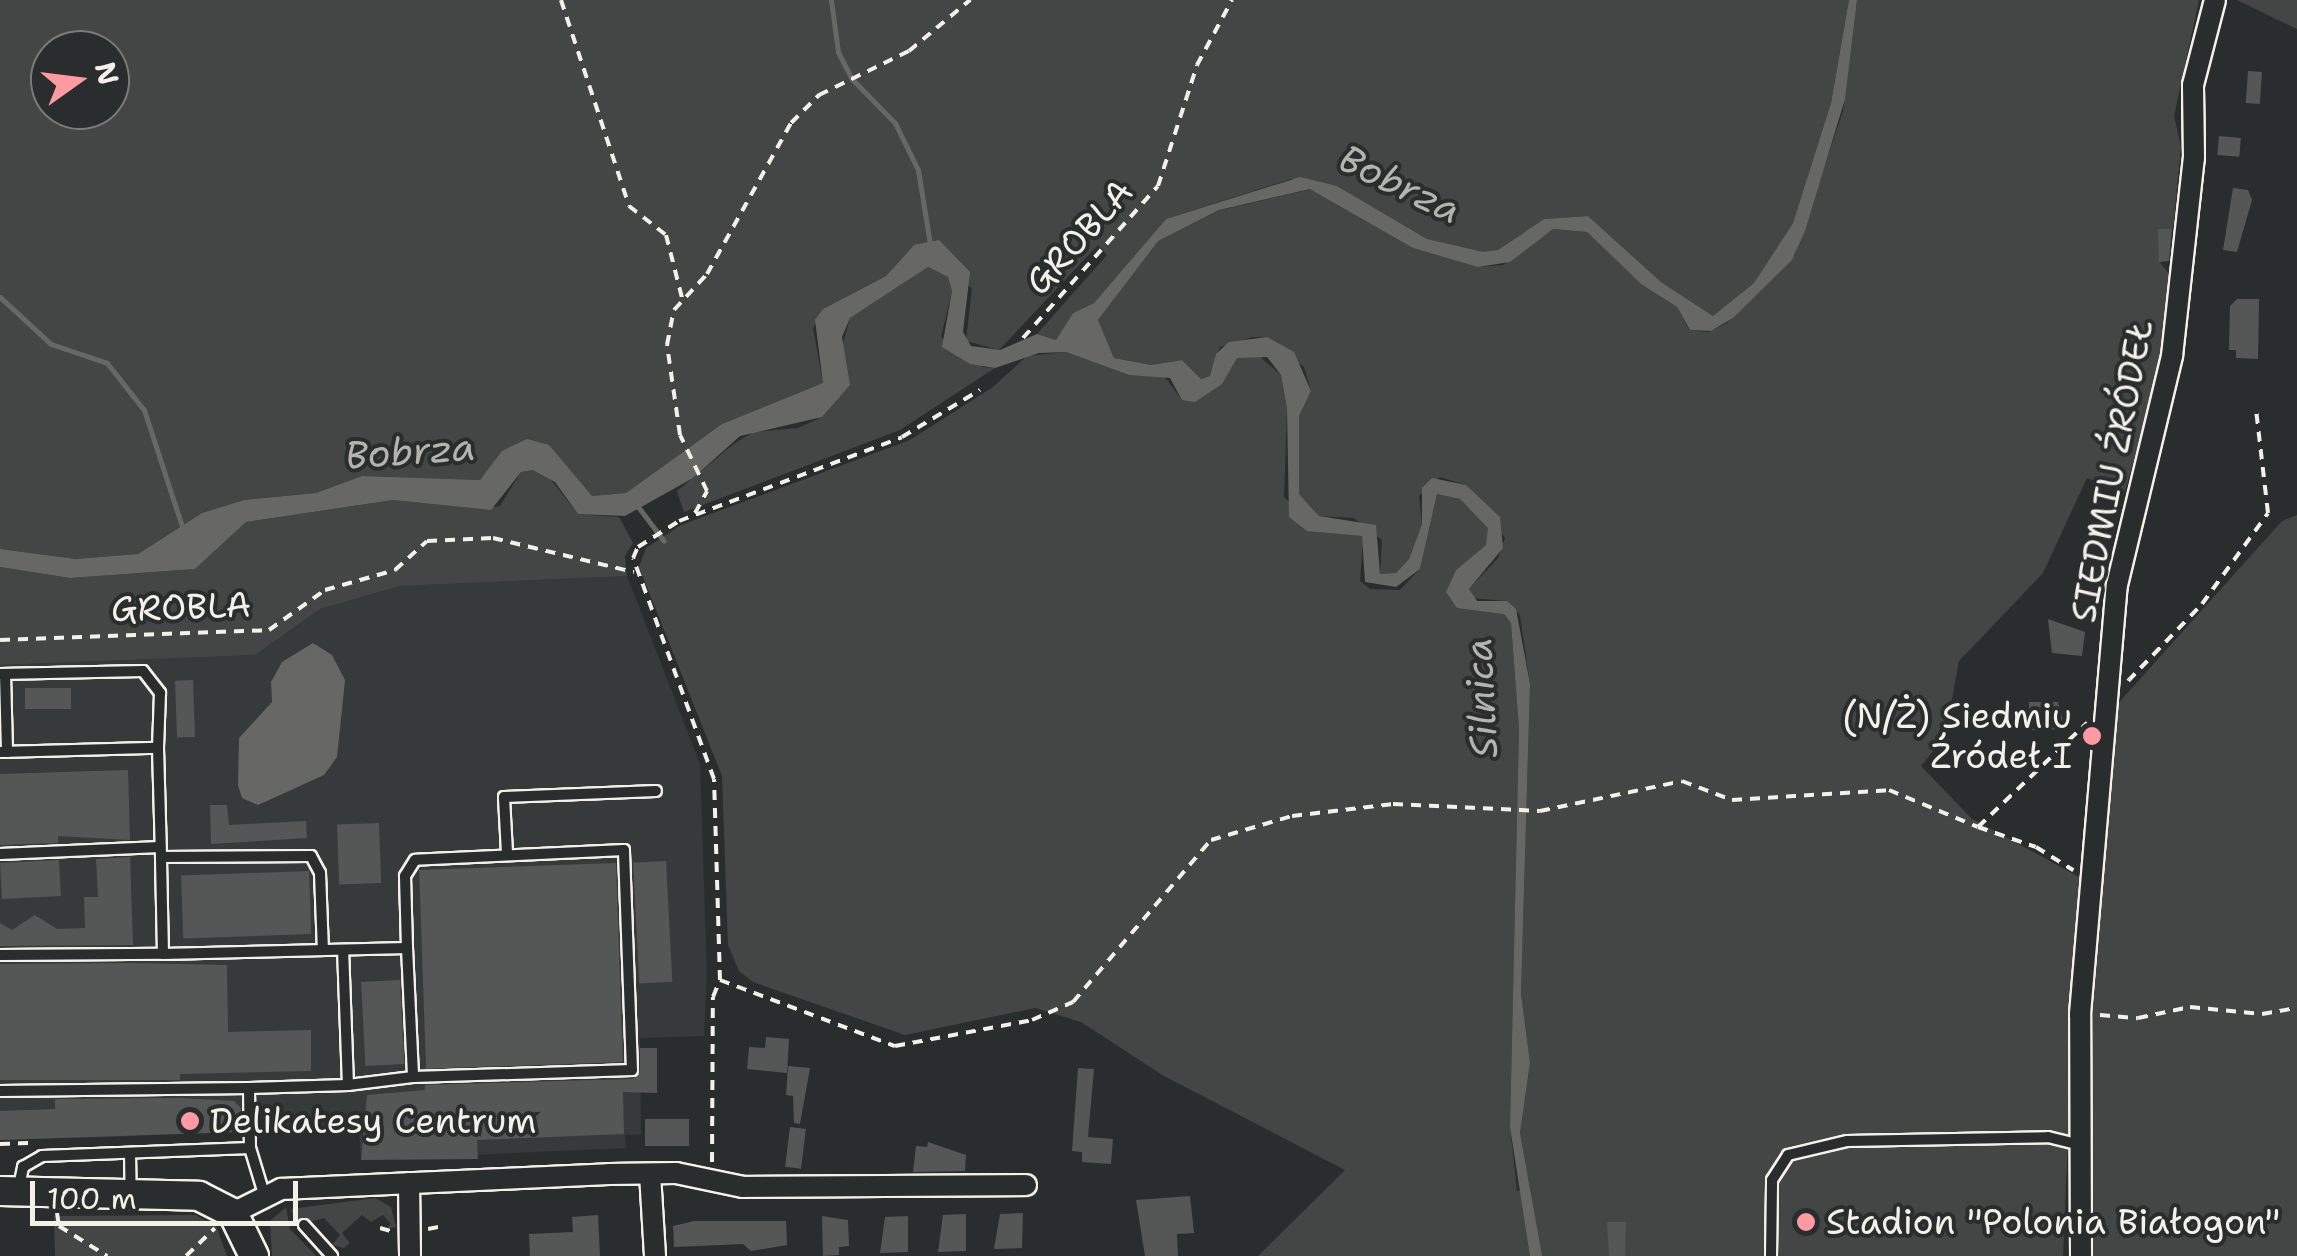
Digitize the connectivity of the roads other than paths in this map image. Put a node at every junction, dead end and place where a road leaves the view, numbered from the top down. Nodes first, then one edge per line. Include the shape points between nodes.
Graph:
1 (2215, 0) edge
2 (2, 674) edge
3 (158, 748) junction
4 (4, 752) edge
5 (656, 791) dead end
6 (161, 852) junction
7 (507, 853) junction
8 (0, 854) edge
9 (407, 948) junction
10 (323, 950) junction
11 (343, 950) junction
12 (163, 954) junction
13 (0, 956) edge
14 (412, 1077) junction
15 (348, 1085) junction
16 (249, 1088) junction
17 (0, 1091) edge
18 (2082, 1145) junction
19 (250, 1148) junction
20 (130, 1153) junction
21 (650, 1174) junction
22 (409, 1183) junction
23 (1026, 1185) dead end
24 (9, 1192) edge
25 (132, 1194) junction
26 (264, 1194) junction
27 (226, 1219) junction
28 (304, 1226) dead end
29 (411, 1248) edge
30 (254, 1256) edge
31 (332, 1256) edge
32 (655, 1256) edge
33 (1771, 1256) edge
34 (2081, 1256) edge

1 - 18 street, SIEDMIU ŹRÓDEŁ via 2193,86 2194,158 2172,356 2127,528 2104,706 2080,1014
2 - 3 lane via 143,670 160,693
2 - 4 lane
3 - 4 lane
3 - 6 lane
5 - 7 lane via 504,797
6 - 8 lane
6 - 10 lane via 311,856 320,874
6 - 12 lane
7 - 9 lane via 415,860 405,876
7 - 14 lane via 624,850 632,1070
9 - 11 lane
9 - 14 lane
10 - 11 lane
10 - 12 lane
11 - 15 lane
12 - 13 lane
14 - 15 lane
15 - 16 lane
16 - 17 lane
16 - 19 lane
18 - 33 lane via 2048,1137 1847,1141 1788,1155 1772,1180
18 - 34 street, SIEDMIU ŹRÓDEŁ
19 - 20 lane
19 - 26 lane
20 - 24 lane via 42,1156 23,1168
20 - 25 lane
21 - 22 street
21 - 23 street via 713,1183
21 - 32 street
22 - 26 street
22 - 29 street
24 - 25 main road
25 - 27 main road via 191,1194
26 - 27 street
27 - 30 main road
28 - 31 lane

